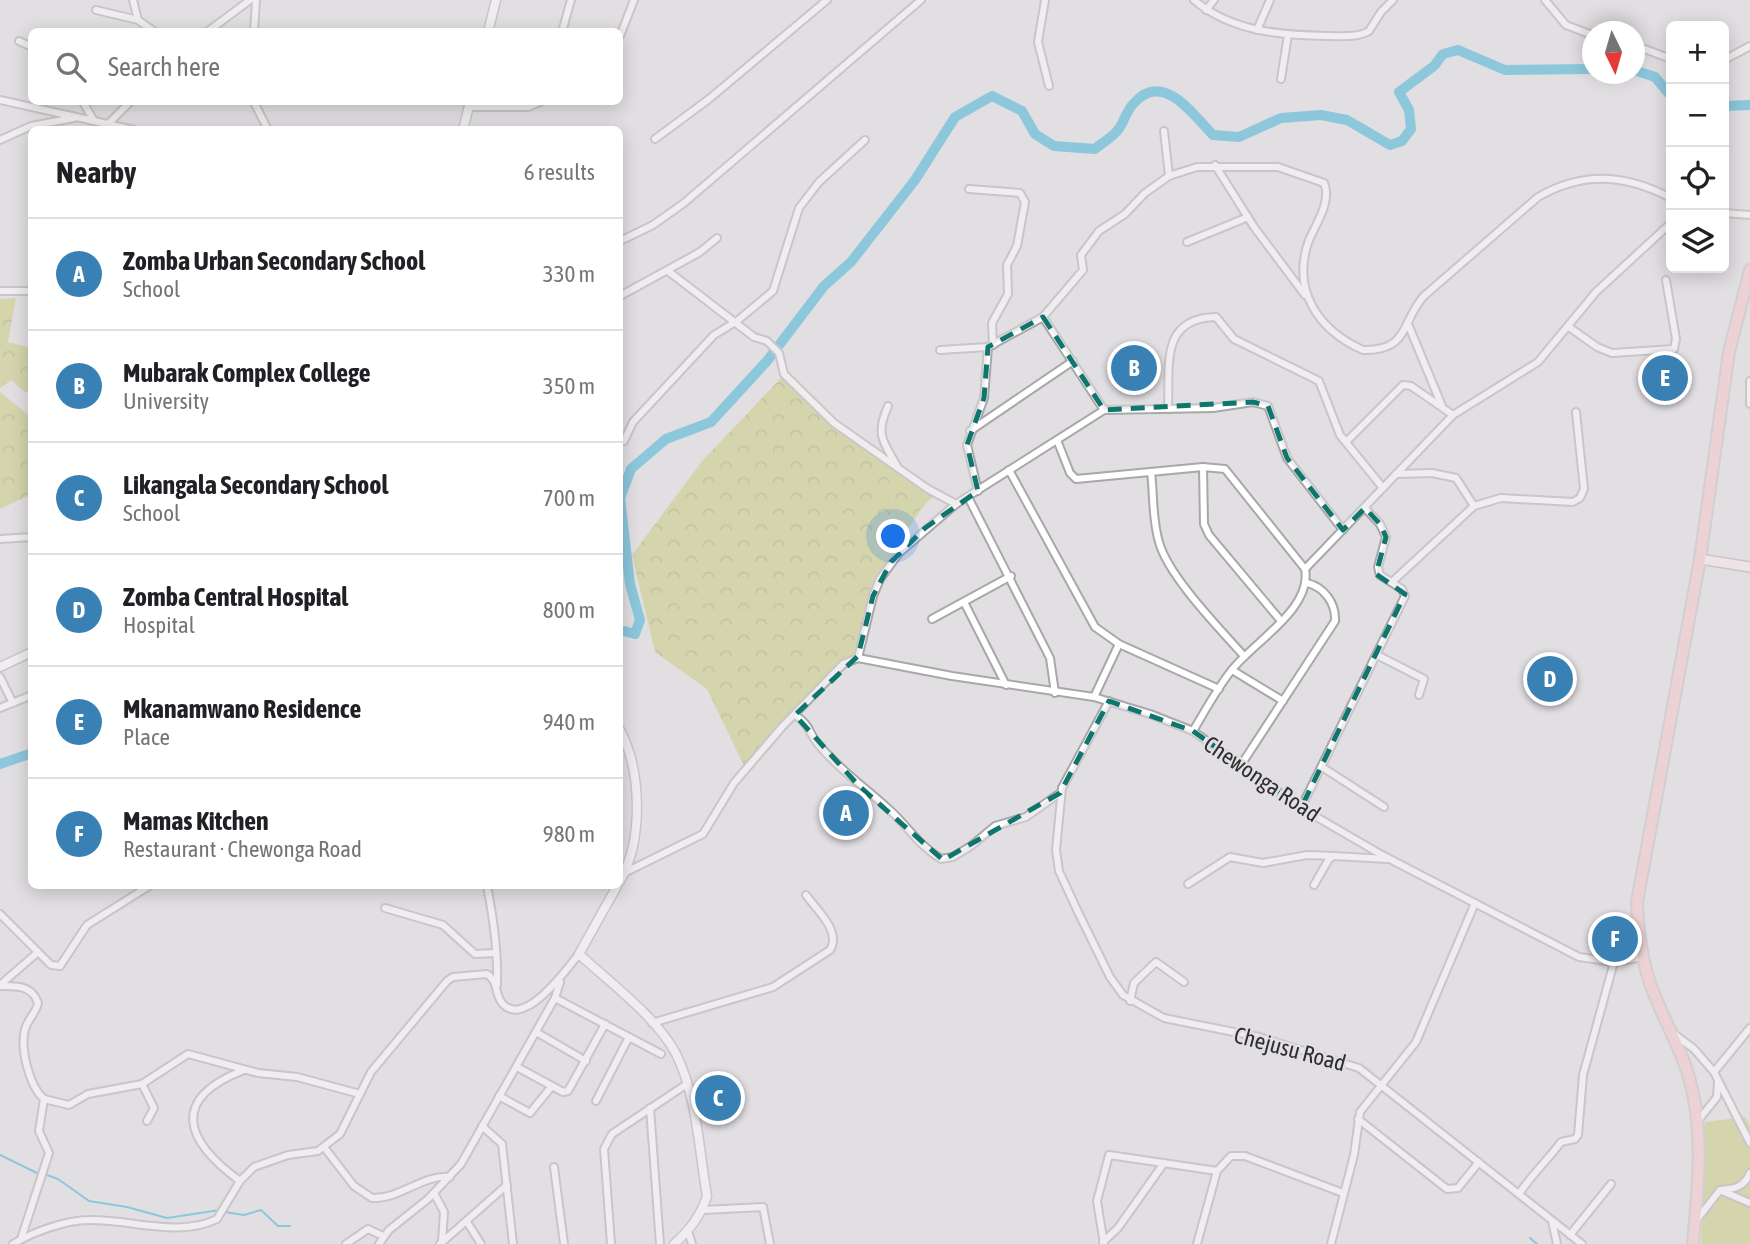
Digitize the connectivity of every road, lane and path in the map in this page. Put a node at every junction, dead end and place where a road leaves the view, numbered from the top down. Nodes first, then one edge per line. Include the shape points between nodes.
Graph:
1 (133, 0) edge
2 (250, 0) edge
3 (257, 0) edge
4 (496, 0) edge
5 (570, 0) edge
6 (634, 0) edge
7 (827, 0) edge
8 (921, 0) edge
9 (1045, 0) edge
10 (1194, 0) edge
11 (1214, 0) edge
12 (1270, 0) edge
13 (1393, 0) edge
14 (1545, 0) edge
15 (96, 9) dead end
16 (1206, 10) junction
17 (138, 20) junction
18 (149, 28) edge
19 (212, 28) edge
20 (254, 28) edge
21 (489, 28) edge
22 (563, 28) edge
23 (623, 28) edge
24 (1257, 30) junction
25 (1582, 31) edge
26 (1288, 35) junction
27 (19, 41) dead end
28 (28, 45) edge
29 (1750, 46) edge
30 (1645, 48) edge
31 (1666, 57) edge
32 (1729, 57) edge
33 (1281, 79) dead end
34 (1049, 86) dead end
35 (0, 100) edge
36 (85, 105) edge
37 (127, 105) edge
38 (256, 105) edge
39 (469, 105) edge
40 (489, 105) edge
41 (533, 105) edge
42 (74, 118) junction
43 (94, 121) junction
44 (31, 126) edge
45 (106, 126) edge
46 (109, 126) edge
47 (266, 126) edge
48 (464, 126) edge
49 (28, 127) edge
50 (1164, 131) dead end
51 (655, 139) dead end
52 (865, 139) dead end
53 (0, 140) edge
54 (1215, 165) junction
55 (1169, 176) junction
56 (969, 189) dead end
57 (1666, 196) edge
58 (1729, 214) edge
59 (1750, 215) edge
60 (1248, 217) junction
61 (1666, 226) edge
62 (717, 238) dead end
63 (623, 240) edge
64 (1187, 242) dead end
65 (1750, 270) edge
66 (668, 271) junction
67 (1665, 279) dead end
68 (0, 290) edge
69 (28, 291) edge
70 (623, 294) edge
71 (1305, 295) junction
72 (1043, 317) junction
73 (737, 321) junction
74 (1408, 324) junction
75 (1569, 327) junction
76 (990, 346) junction
77 (940, 350) dead end
78 (1073, 361) junction
79 (1750, 381) edge
80 (1750, 404) edge
81 (888, 406) dead end
82 (1442, 406) junction
83 (1168, 409) junction
84 (1104, 410) junction
85 (1576, 412) dead end
86 (1453, 415) junction
87 (970, 431) junction
88 (1057, 440) junction
89 (624, 441) dead end
90 (1346, 442) junction
91 (1203, 467) junction
92 (897, 468) junction
93 (1009, 470) junction
94 (1151, 472) junction
95 (1396, 474) junction
96 (1382, 488) junction
97 (978, 491) junction
98 (968, 497) junction
99 (956, 504) junction
100 (1474, 506) junction
101 (1365, 508) junction
102 (1343, 530) junction
103 (28, 537) edge
104 (0, 539) edge
105 (1700, 559) junction
106 (1750, 567) edge
107 (1305, 569) junction
108 (1011, 576) junction
109 (1392, 582) junction
110 (1307, 583) junction
111 (964, 602) junction
112 (932, 619) dead end
113 (1281, 621) junction
114 (1119, 644) junction
115 (28, 654) edge
116 (1377, 655) junction
117 (1244, 656) junction
118 (858, 658) junction
119 (0, 667) edge
120 (1232, 670) junction
121 (0, 677) edge
122 (1006, 685) junction
123 (1219, 689) junction
124 (1055, 693) junction
125 (1419, 695) dead end
126 (28, 697) edge
127 (1094, 697) junction
128 (1110, 701) junction
129 (1283, 701) junction
130 (13, 703) junction
131 (0, 708) edge
132 (795, 715) junction
133 (1193, 731) junction
134 (623, 740) edge
135 (1241, 765) junction
136 (1322, 767) junction
137 (1060, 793) junction
138 (1384, 807) dead end
139 (1301, 808) junction
140 (1362, 844) junction
141 (1334, 856) junction
142 (1352, 857) junction
143 (1389, 859) junction
144 (623, 869) edge
145 (623, 878) edge
146 (1188, 884) dead end
147 (1314, 885) dead end
148 (144, 889) edge
149 (487, 889) edge
150 (615, 889) edge
151 (806, 895) dead end
152 (1475, 903) junction
153 (385, 908) dead end
154 (0, 914) edge
155 (37, 953) junction
156 (495, 953) junction
157 (579, 954) junction
158 (1643, 957) junction
159 (1615, 962) junction
160 (564, 974) junction
161 (1184, 982) dead end
162 (0, 985) edge
163 (497, 985) junction
164 (555, 998) junction
165 (1130, 1001) junction
166 (652, 1023) junction
167 (605, 1024) junction
168 (1750, 1028) edge
169 (536, 1032) junction
170 (1672, 1032) junction
171 (629, 1037) junction
172 (661, 1054) dead end
173 (586, 1061) junction
174 (517, 1067) junction
175 (246, 1069) junction
176 (1714, 1072) junction
177 (1718, 1080) junction
178 (1380, 1083) junction
179 (142, 1084) junction
180 (687, 1084) junction
181 (552, 1086) junction
182 (360, 1094) junction
183 (499, 1097) junction
184 (44, 1099) junction
185 (596, 1101) dead end
186 (650, 1108) junction
187 (1358, 1119) junction
188 (147, 1121) dead end
189 (1697, 1122) junction
190 (482, 1126) junction
191 (1750, 1143) edge
192 (324, 1147) junction
193 (1479, 1162) junction
194 (1164, 1163) junction
195 (554, 1167) dead end
196 (1217, 1171) junction
197 (1750, 1173) edge
198 (450, 1177) junction
199 (240, 1181) junction
200 (1611, 1184) dead end
201 (507, 1185) junction
202 (1720, 1190) junction
203 (434, 1193) junction
204 (1343, 1193) junction
205 (1519, 1194) junction
206 (1750, 1203) edge
207 (703, 1210) junction
208 (1552, 1221) junction
209 (467, 1222) junction
210 (1695, 1225) junction
211 (688, 1231) junction
212 (1570, 1235) junction
213 (383, 1236) junction
214 (22, 1239) junction
215 (441, 1243) edge
216 (1103, 1243) edge
217 (1331, 1243) edge
218 (13, 1244) edge
219 (346, 1244) edge
220 (379, 1244) edge
221 (481, 1244) edge
222 (513, 1244) edge
223 (564, 1244) edge
224 (611, 1244) edge
225 (660, 1244) edge
226 (674, 1244) edge
227 (692, 1244) edge
228 (769, 1244) edge
229 (1197, 1244) edge
230 (1340, 1244) edge
231 (1557, 1244) edge
232 (1582, 1244) edge
233 (1693, 1244) edge

1 - 17 street
2 - 19 street
3 - 20 street
4 - 21 street
5 - 22 street
6 - 23 street
7 - 51 street
8 - 63 street via 684,203
9 - 34 street via 1038,43
10 - 16 street
11 - 16 street
12 - 24 street
13 - 26 street via 1365,34
14 - 25 street via 1566,25
15 - 17 street
16 - 24 street
17 - 18 street
24 - 26 street
26 - 33 street
27 - 28 street
29 - 32 street
30 - 31 street
35 - 42 street
36 - 43 street
37 - 46 street
38 - 47 street
39 - 48 street
40 - 41 street
42 - 43 street
42 - 44 street
43 - 45 street
49 - 53 street
50 - 55 street
52 - 73 street via 806,198 794,219 774,291
54 - 55 street
54 - 60 street
54 - 71 street via 1278,167 1324,183 1326,198 1306,253
55 - 72 street via 1094,236 1081,255 1083,270
56 - 76 street via 1020,193 1025,201 1021,230 1007,265 1008,294 992,323
57 - 74 street via 1605,178 1576,180 1552,189 1424,296 1410,313
58 - 59 street
60 - 64 street
60 - 71 street
61 - 75 street via 1620,267
62 - 66 street
65 - 105 highway via 1730,352
66 - 70 street
66 - 73 street
67 - 75 street via 1674,349 1612,353
68 - 69 street
71 - 74 street via 1331,331 1363,350 1390,346 1401,339
72 - 76 street
72 - 78 street
73 - 89 street via 714,335 633,422
73 - 92 street via 779,353 784,374 824,414
74 - 82 street
75 - 86 street via 1538,362
76 - 77 street
76 - 87 street via 984,357 984,398
78 - 84 street
78 - 87 street
79 - 80 street
81 - 92 street via 881,438
82 - 86 street
82 - 90 street via 1403,385
83 - 84 street
83 - 90 street via 1171,339 1180,327 1216,317 1234,339 1319,381 1333,423
83 - 102 street via 1253,402 1268,406 1287,458
84 - 88 street
85 - 100 street via 1584,489 1580,498 1567,503 1501,498
86 - 95 street
87 - 97 street via 967,455
88 - 93 street
88 - 94 street via 1076,479
90 - 96 street
91 - 94 street
91 - 107 street via 1231,474
91 - 113 street via 1206,530
92 - 99 street
93 - 97 street
93 - 114 street via 1087,617 1105,637
94 - 117 street via 1151,513 1162,551
95 - 96 street
95 - 100 street via 1456,478
96 - 101 street
97 - 98 street
98 - 99 street
98 - 108 street
99 - 118 street via 918,534 886,570 873,596
100 - 109 street
101 - 102 street
101 - 109 street via 1384,531 1378,567 1380,575
102 - 107 street
103 - 104 street
105 - 106 main road
105 - 158 highway via 1639,883
107 - 110 street
108 - 111 street
108 - 124 street via 1050,658
109 - 116 street via 1405,596
110 - 113 street
110 - 129 street via 1325,594 1335,621
111 - 112 street
111 - 122 street
113 - 117 street
114 - 123 street
114 - 127 street
115 - 119 street
116 - 125 street via 1421,677
116 - 136 street
117 - 120 street
118 - 122 street, Chewonga Road
118 - 132 street via 848,661
120 - 123 street
120 - 129 street
121 - 130 street
122 - 124 street, Chewonga Road
123 - 133 street
124 - 127 street, Chewonga Road
126 - 130 street
127 - 128 street, Chewonga Road
128 - 133 street, Chewonga Road
128 - 137 street
129 - 135 street
130 - 131 street
132 - 137 street via 859,786 941,859 953,857 999,825 1026,817
132 - 145 street via 734,783 703,834
133 - 135 street, Chewonga Road
134 - 144 street via 631,767 636,820
135 - 139 street, Chewonga Road
136 - 138 street
136 - 139 street
137 - 165 street, Chejusu Road via 1058,864 1115,984
139 - 140 street, Chewonga Road
140 - 142 street
140 - 143 street, Chewonga Road
141 - 142 street
141 - 146 street via 1307,855 1263,863 1230,857
141 - 147 street
142 - 143 street
143 - 152 street, Chewonga Road
148 - 155 street via 88,925 60,966 51,965
149 - 156 street via 493,905
150 - 157 street
151 - 166 street via 833,932 830,950 773,987
152 - 159 street, Chewonga Road via 1579,957
152 - 178 street via 1420,1035
153 - 156 street via 443,925 475,954
154 - 155 street
155 - 162 street
156 - 163 street
157 - 160 street
157 - 166 street
158 - 159 street, Chewonga Road
158 - 170 highway
159 - 205 street via 1585,1068 1578,1135 1561,1142
160 - 163 street via 531,1005 520,1009 503,1003
160 - 164 street
161 - 165 street via 1156,962 1131,988
162 - 184 street via 25,987 37,1000 25,1039 30,1082
163 - 182 street via 491,976 481,973 447,981 371,1072
164 - 167 street
164 - 169 street
165 - 178 street, Chejusu Road via 1180,1023 1259,1037 1353,1066
166 - 180 street via 676,1054
167 - 171 street
167 - 173 street
168 - 176 street
169 - 173 street
169 - 174 street
170 - 176 street
170 - 189 highway via 1689,1075
171 - 172 street
171 - 185 street
173 - 181 street via 568,1091
174 - 181 street
174 - 183 street
175 - 179 street via 188,1054
175 - 182 street
175 - 199 street via 219,1080 203,1094 192,1118 198,1141
176 - 177 street
177 - 189 street via 1717,1097
177 - 191 street
178 - 187 street
178 - 193 street, Chejusu Road
179 - 184 street via 88,1094 69,1105
179 - 188 street via 154,1108
180 - 186 street
180 - 207 street via 707,1196
181 - 183 street via 530,1114
182 - 192 street via 344,1130
183 - 190 street
184 - 214 street via 39,1131 49,1153
186 - 224 street via 611,1134 604,1149
186 - 225 street
187 - 193 street via 1447,1189 1458,1188
187 - 204 street
189 - 210 highway
190 - 198 street
190 - 201 street via 502,1144
192 - 198 street via 354,1186 372,1198 402,1193 436,1175
192 - 199 street via 263,1163
193 - 205 street, Chejusu Road
194 - 196 street
194 - 216 street
194 - 216 street via 1112,1154 1107,1157 1097,1201
195 - 223 street
196 - 204 street via 1231,1156 1245,1156
196 - 229 street
197 - 202 street via 1736,1188
198 - 203 street
199 - 214 street via 221,1216 197,1225 162,1227 83,1220
200 - 212 street
201 - 209 street
201 - 222 street
202 - 206 street
202 - 210 street
203 - 213 street
203 - 215 street via 444,1212
204 - 217 street
205 - 208 street, Chejusu Road
207 - 211 street
207 - 228 street via 763,1207
208 - 212 street, Chejusu Road
208 - 231 street
209 - 215 street
209 - 221 street
210 - 233 highway
211 - 226 street
211 - 227 street
212 - 232 street, Chejusu Road
213 - 219 street via 365,1229
213 - 220 street
214 - 218 street
217 - 230 street

